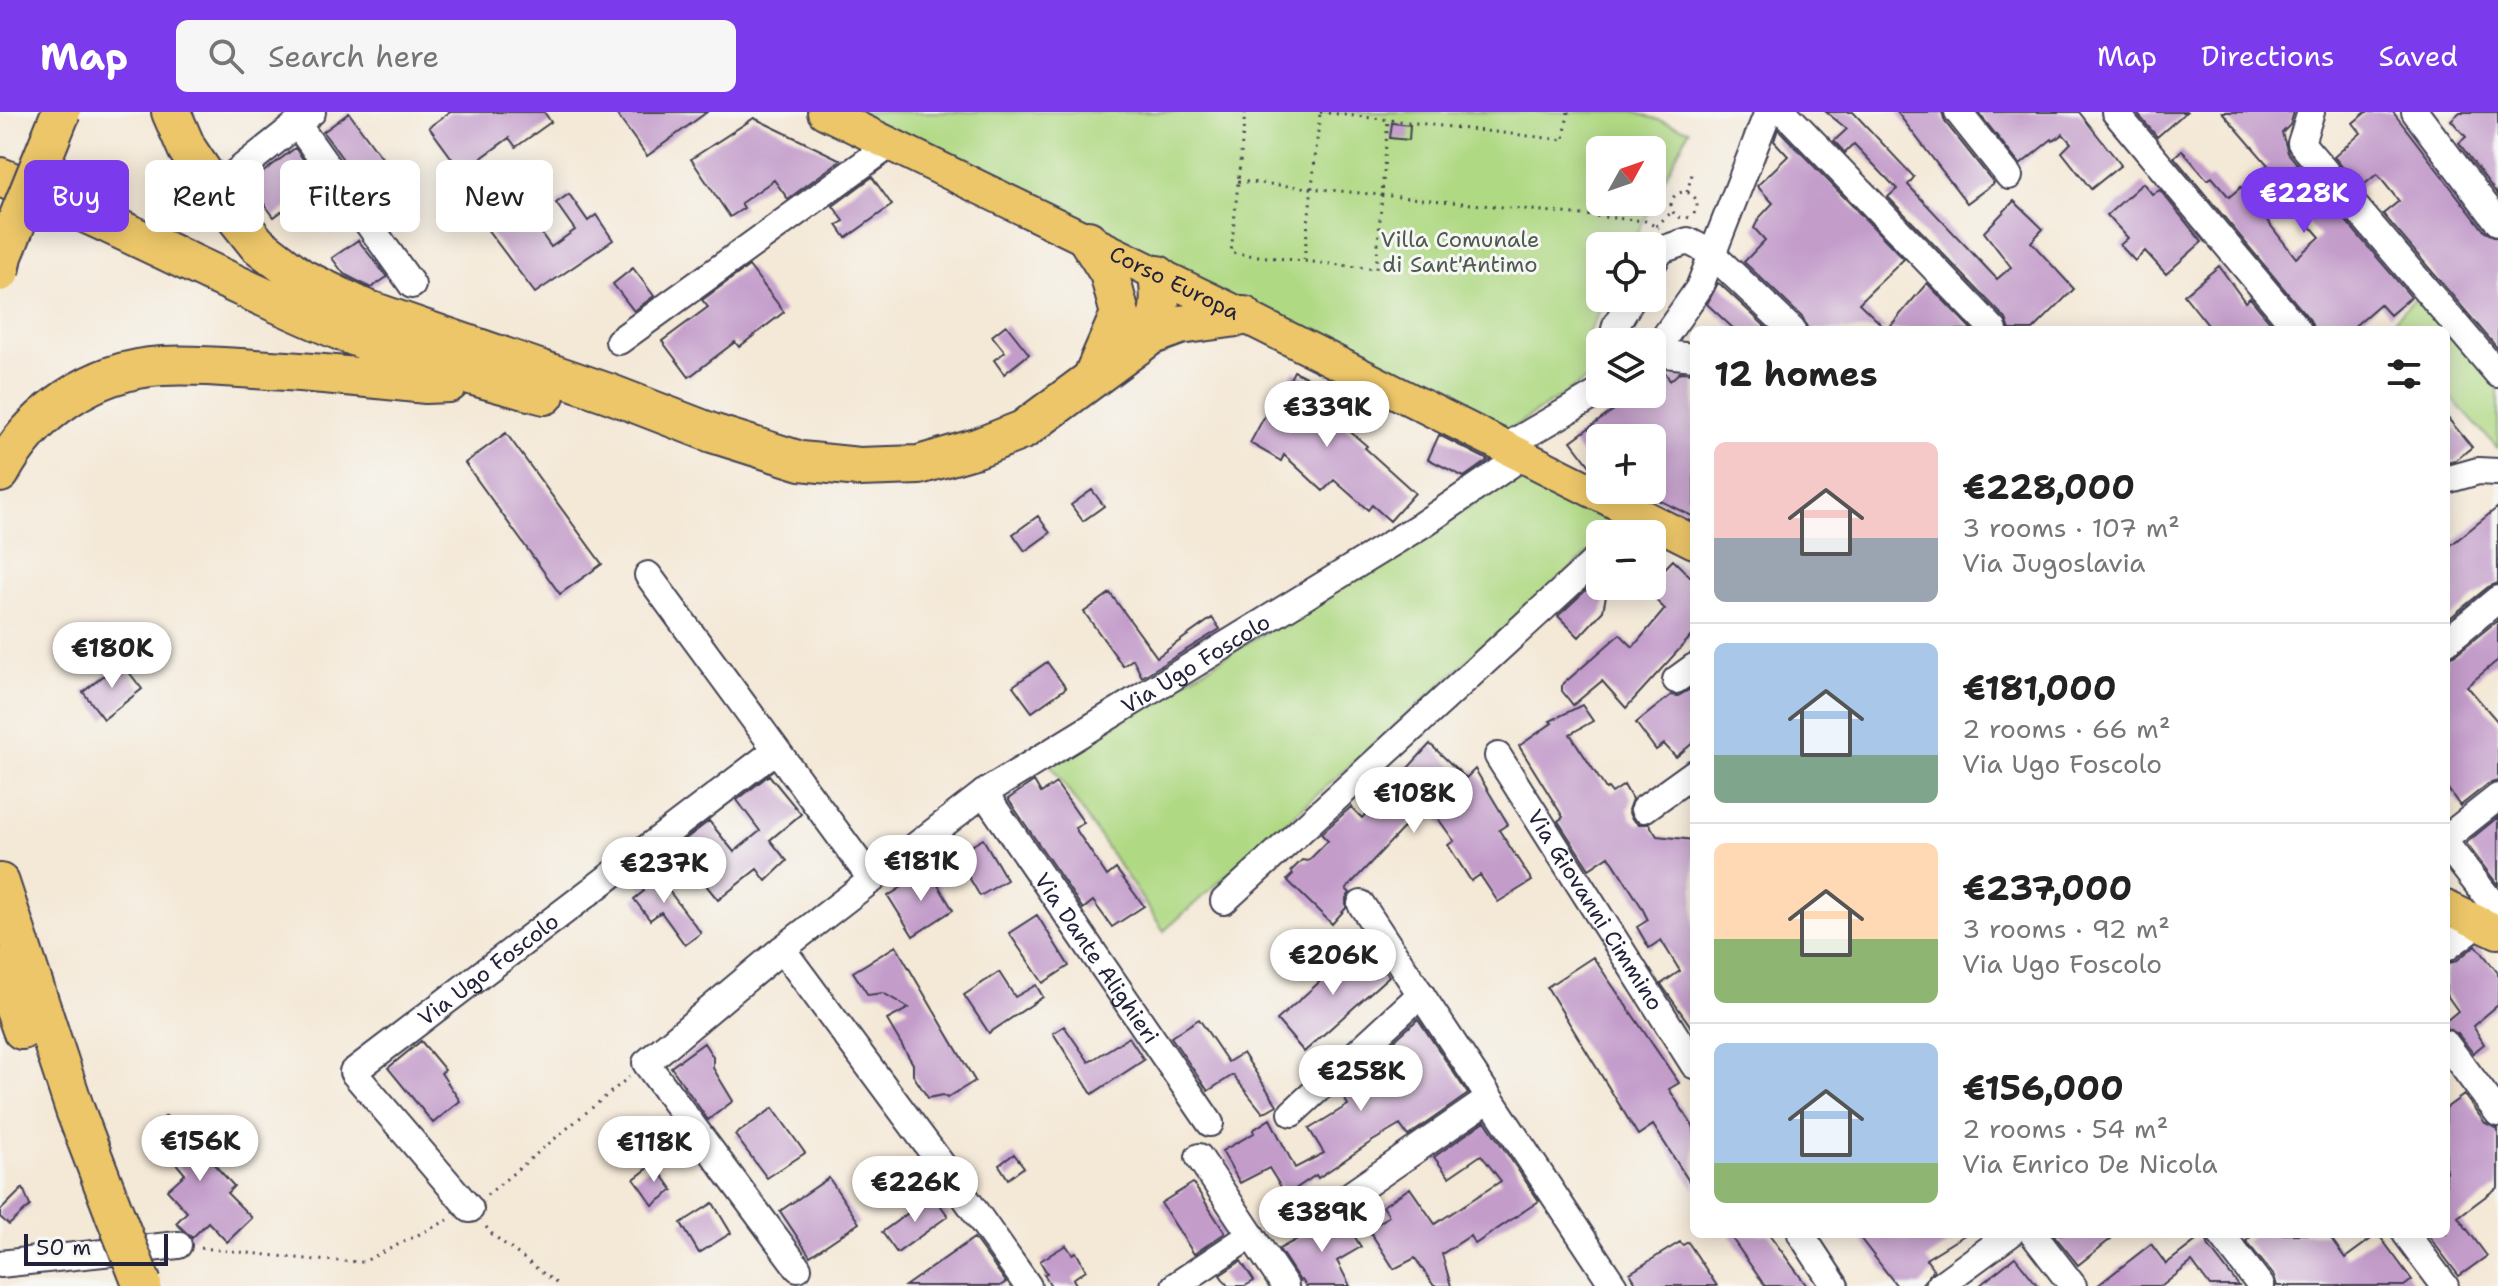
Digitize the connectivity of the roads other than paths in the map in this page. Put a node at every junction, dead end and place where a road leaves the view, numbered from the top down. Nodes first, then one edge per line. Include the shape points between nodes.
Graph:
1 (35, 112) edge
2 (61, 112) edge
3 (171, 112) edge
4 (824, 112) edge
5 (1768, 112) edge
6 (1784, 112) edge
7 (1958, 112) edge
8 (2115, 112) edge
9 (2311, 112) edge
10 (2415, 112) edge
11 (304, 118) edge
12 (891, 144) junction
13 (252, 160) edge
14 (2009, 176) dead end
15 (0, 177) edge
16 (0, 197) edge
17 (2498, 222) edge
18 (1088, 240) junction
19 (1666, 248) edge
20 (1711, 253) junction
21 (0, 272) edge
22 (1158, 275) junction
23 (412, 285) dead end
24 (1120, 314) junction
25 (1244, 316) junction
26 (1788, 326) edge
27 (1990, 326) edge
28 (2295, 326) edge
29 (1150, 336) junction
30 (1666, 336) edge
31 (619, 341) dead end
32 (1666, 355) edge
33 (1690, 357) edge
34 (2498, 374) edge
35 (1093, 376) junction
36 (487, 380) junction
37 (1586, 402) edge
38 (712, 433) junction
39 (1515, 451) junction
40 (2498, 472) edge
41 (0, 473) edge
42 (2450, 479) edge
43 (1625, 520) edge
44 (1666, 536) edge
45 (1690, 544) edge
46 (1586, 569) edge
47 (648, 575) dead end
48 (2498, 599) edge
49 (2450, 639) edge
50 (776, 750) junction
51 (1498, 756) dead end
52 (1690, 776) edge
53 (984, 793) junction
54 (2498, 797) edge
55 (1644, 809) dead end
56 (2450, 838) edge
57 (2450, 846) edge
58 (872, 880) junction
59 (0, 883) edge
60 (1224, 901) dead end
61 (1361, 904) dead end
62 (2450, 909) edge
63 (2489, 928) edge
64 (2450, 946) edge
65 (782, 949) junction
66 (0, 968) edge
67 (1421, 994) junction
68 (2450, 1049) edge
69 (1690, 1059) edge
70 (1489, 1099) junction
71 (1292, 1113) dead end
72 (2498, 1113) edge
73 (1210, 1123) dead end
74 (1199, 1157) dead end
75 (1346, 1198) dead end
76 (470, 1209) road end
77 (102, 1216) junction
78 (1251, 1235) junction
79 (1804, 1238) edge
80 (1997, 1238) edge
81 (2036, 1238) edge
82 (2224, 1238) edge
83 (2409, 1238) edge
84 (178, 1245) road end
85 (0, 1264) edge
86 (798, 1268) dead end
87 (133, 1285) edge
88 (1026, 1285) edge
89 (1175, 1286) edge
90 (1285, 1286) edge
91 (1614, 1286) edge
92 (1835, 1286) edge
93 (1939, 1286) edge
94 (2073, 1286) edge
95 (2261, 1286) edge
96 (2445, 1286) edge

1 - 16 highway
2 - 21 highway, bridge
3 - 38 highway via 187,149 218,195 257,244 301,278 363,308
4 - 12 main road, Corso Europa
5 - 20 street
6 - 27 street
7 - 14 street
8 - 28 street
9 - 34 street via 2301,143
10 - 17 street
11 - 13 street
11 - 23 street
12 - 18 main road, Corso Europa
12 - 31 street
15 - 36 highway via 350,335
18 - 22 main road, Corso Europa
18 - 24 highway via 1109,273
19 - 20 street via 1688,241
20 - 26 street
20 - 30 street via 1699,288
22 - 24 highway
22 - 25 main road, Corso Europa
22 - 29 highway via 1162,301
24 - 35 highway
25 - 29 highway via 1180,325
25 - 39 main road, Corso Europa
29 - 35 highway
32 - 33 street
35 - 38 highway via 1023,430 919,465 859,467 801,461
36 - 38 highway
36 - 41 highway via 426,384 186,365 136,369 68,396 33,427
37 - 39 street, Via Ugo Foscolo
39 - 43 main road, Corso Europa
39 - 53 street, Via Ugo Foscolo via 1423,524
40 - 42 street
44 - 45 main road, Corso Europa
46 - 60 street
47 - 50 street
48 - 49 street
50 - 58 street
50 - 76 street, Via Ugo Foscolo via 353,1072
51 - 69 street, Via Giovanni Cimmino
52 - 55 street
53 - 58 street, Via Ugo Foscolo
53 - 73 street, Via Dante Alighieri
54 - 56 street
57 - 63 street via 2489,899
58 - 65 street, Via Ugo Foscolo
59 - 77 highway via 75,1110
61 - 67 street
62 - 63 main road
63 - 64 street
65 - 86 street, Via Ugo Foscolo via 646,1063
65 - 88 street
66 - 77 highway
67 - 70 street
67 - 71 street
68 - 72 street
70 - 75 street
70 - 91 street
74 - 78 street
77 - 87 highway
78 - 89 street
78 - 90 street
79 - 92 street
80 - 93 street
81 - 94 street
82 - 95 street
83 - 96 street
84 - 85 street

